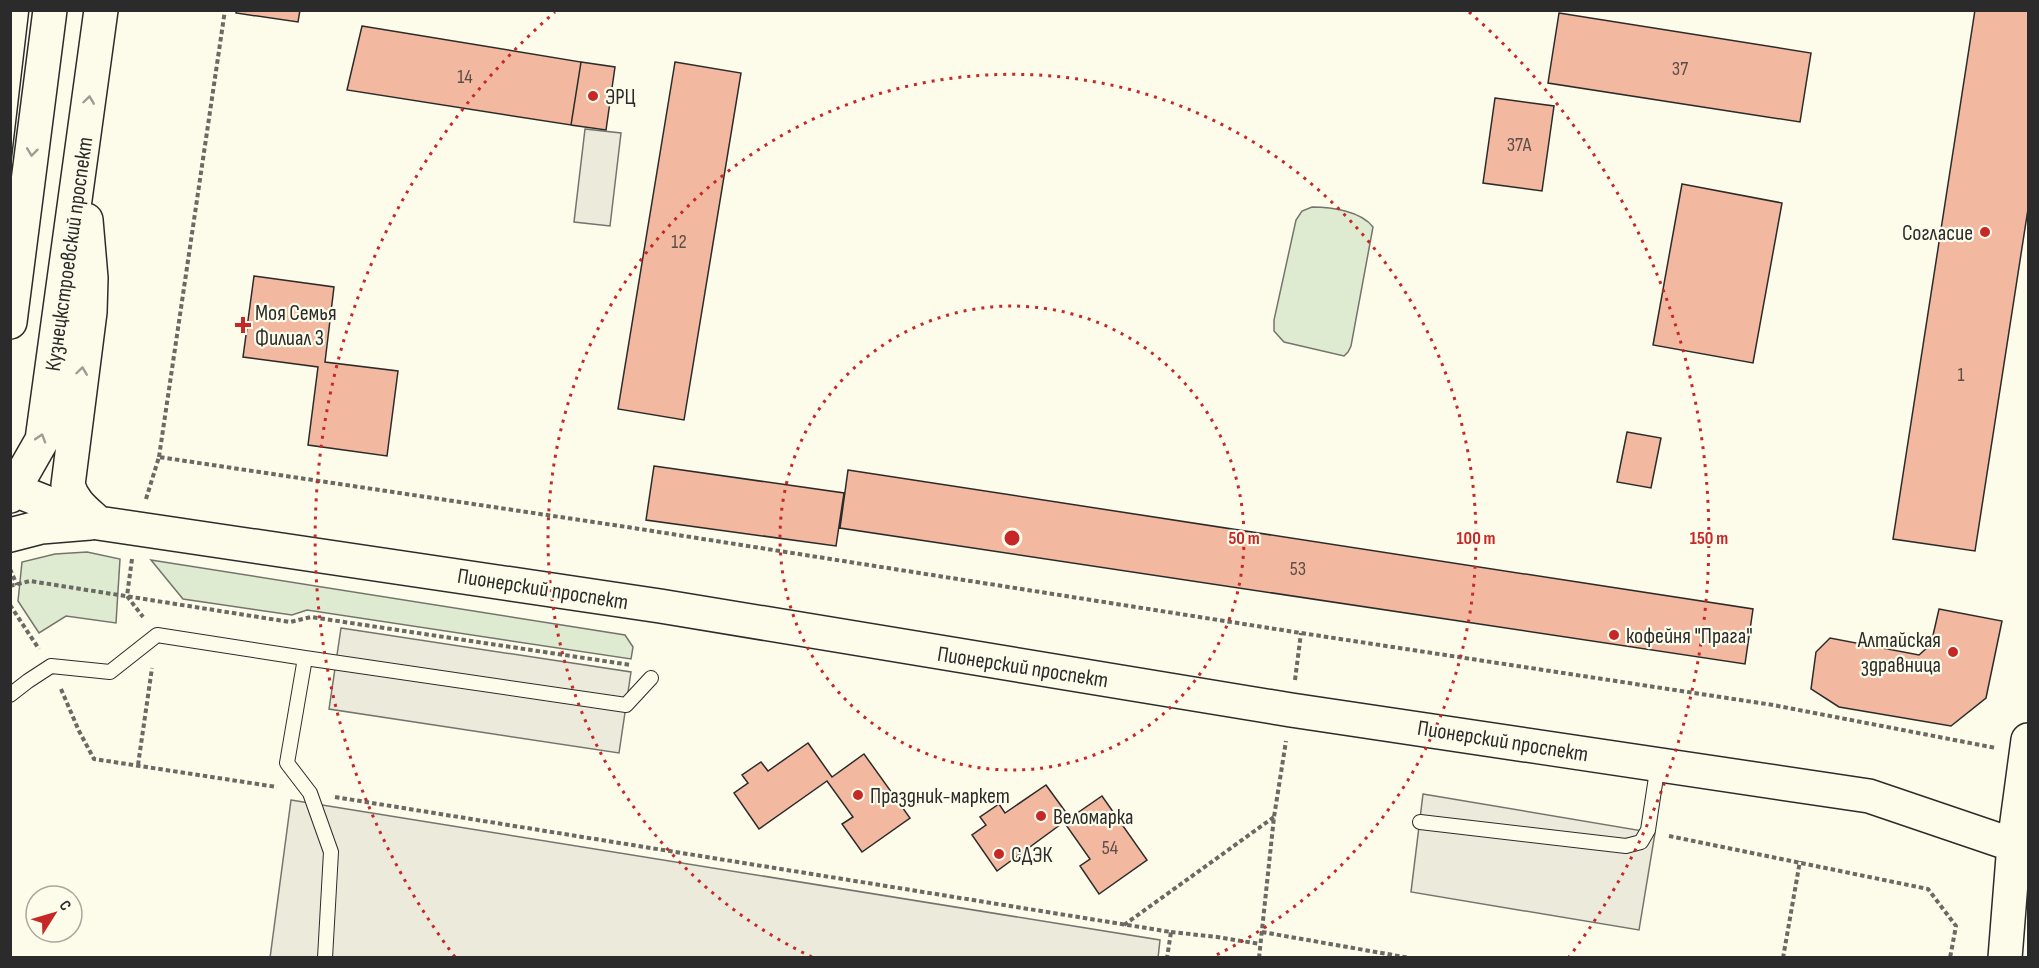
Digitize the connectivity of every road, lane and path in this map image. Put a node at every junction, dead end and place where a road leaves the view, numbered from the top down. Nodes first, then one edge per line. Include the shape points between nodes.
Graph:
1 (50, 10) edge
2 (101, 10) edge
3 (225, 10) edge
4 (82, 145) junction
5 (10, 322) edge
6 (159, 457) junction
7 (12, 486) edge
8 (98, 523) junction
9 (137, 529) junction
10 (10, 535) edge
11 (10, 569) edge
12 (17, 585) junction
13 (10, 586) edge
14 (127, 596) junction
15 (10, 606) edge
16 (1301, 633) junction
17 (157, 635) junction
18 (305, 658) junction
19 (51, 666) junction
20 (640, 666) dead end
21 (651, 678) dead end
22 (10, 695) edge
23 (1291, 710) junction
24 (2028, 747) edge
25 (1658, 764) junction
26 (138, 765) junction
27 (310, 793) junction
28 (1274, 817) junction
29 (1420, 822) dead end
30 (1647, 832) junction
31 (2021, 847) edge
32 (1800, 861) junction
33 (1124, 925) junction
34 (1171, 932) junction
35 (1262, 932) junction
36 (1260, 944) junction
37 (325, 957) edge
38 (1167, 957) edge
39 (1259, 957) edge
40 (1410, 957) edge
41 (1782, 957) edge
42 (1950, 957) edge
43 (2005, 957) edge

1 -> 5 main road
4 -> 2 main road, Кузнецкстроевский проспект
3 - 6 path
7 -> 4 main road, Кузнецкстроевский проспект via 42,440
8 -> 4 main road via 78,505 68,485 90,312
6 - 9 path
6 - 16 path
7 - 8 main road, Пионерский проспект
8 - 9 main road, Пионерский проспект
8 - 10 main road via 41,527
9 - 14 path
9 - 23 main road, Пионерский проспект via 660,606
11 - 12 path
12 - 13 path
12 - 14 path via 30,581
14 - 17 path
14 - 20 path via 290,622 311,616
15 - 19 path
16 - 23 path
16 - 24 path
17 - 18 lane
17 - 19 lane via 110,672
17 - 26 path
18 - 21 lane via 626,705
18 - 27 lane via 287,763
19 - 22 lane
19 - 26 path via 94,759
23 - 25 main road, Пионерский проспект
23 - 28 path
24 - 31 main road
25 - 30 lane
25 - 31 main road, Пионерский проспект via 1869,796
26 - 27 path
27 - 33 path
27 - 37 lane via 331,852
28 - 33 path
28 - 35 path
29 - 30 lane via 1626,846 1641,842
30 - 32 path
31 - 43 main road
32 - 41 path
32 - 42 path via 1928,889 1956,926
33 - 34 path
34 - 36 path
34 - 38 path
35 - 36 path
35 - 40 path
36 - 39 path

